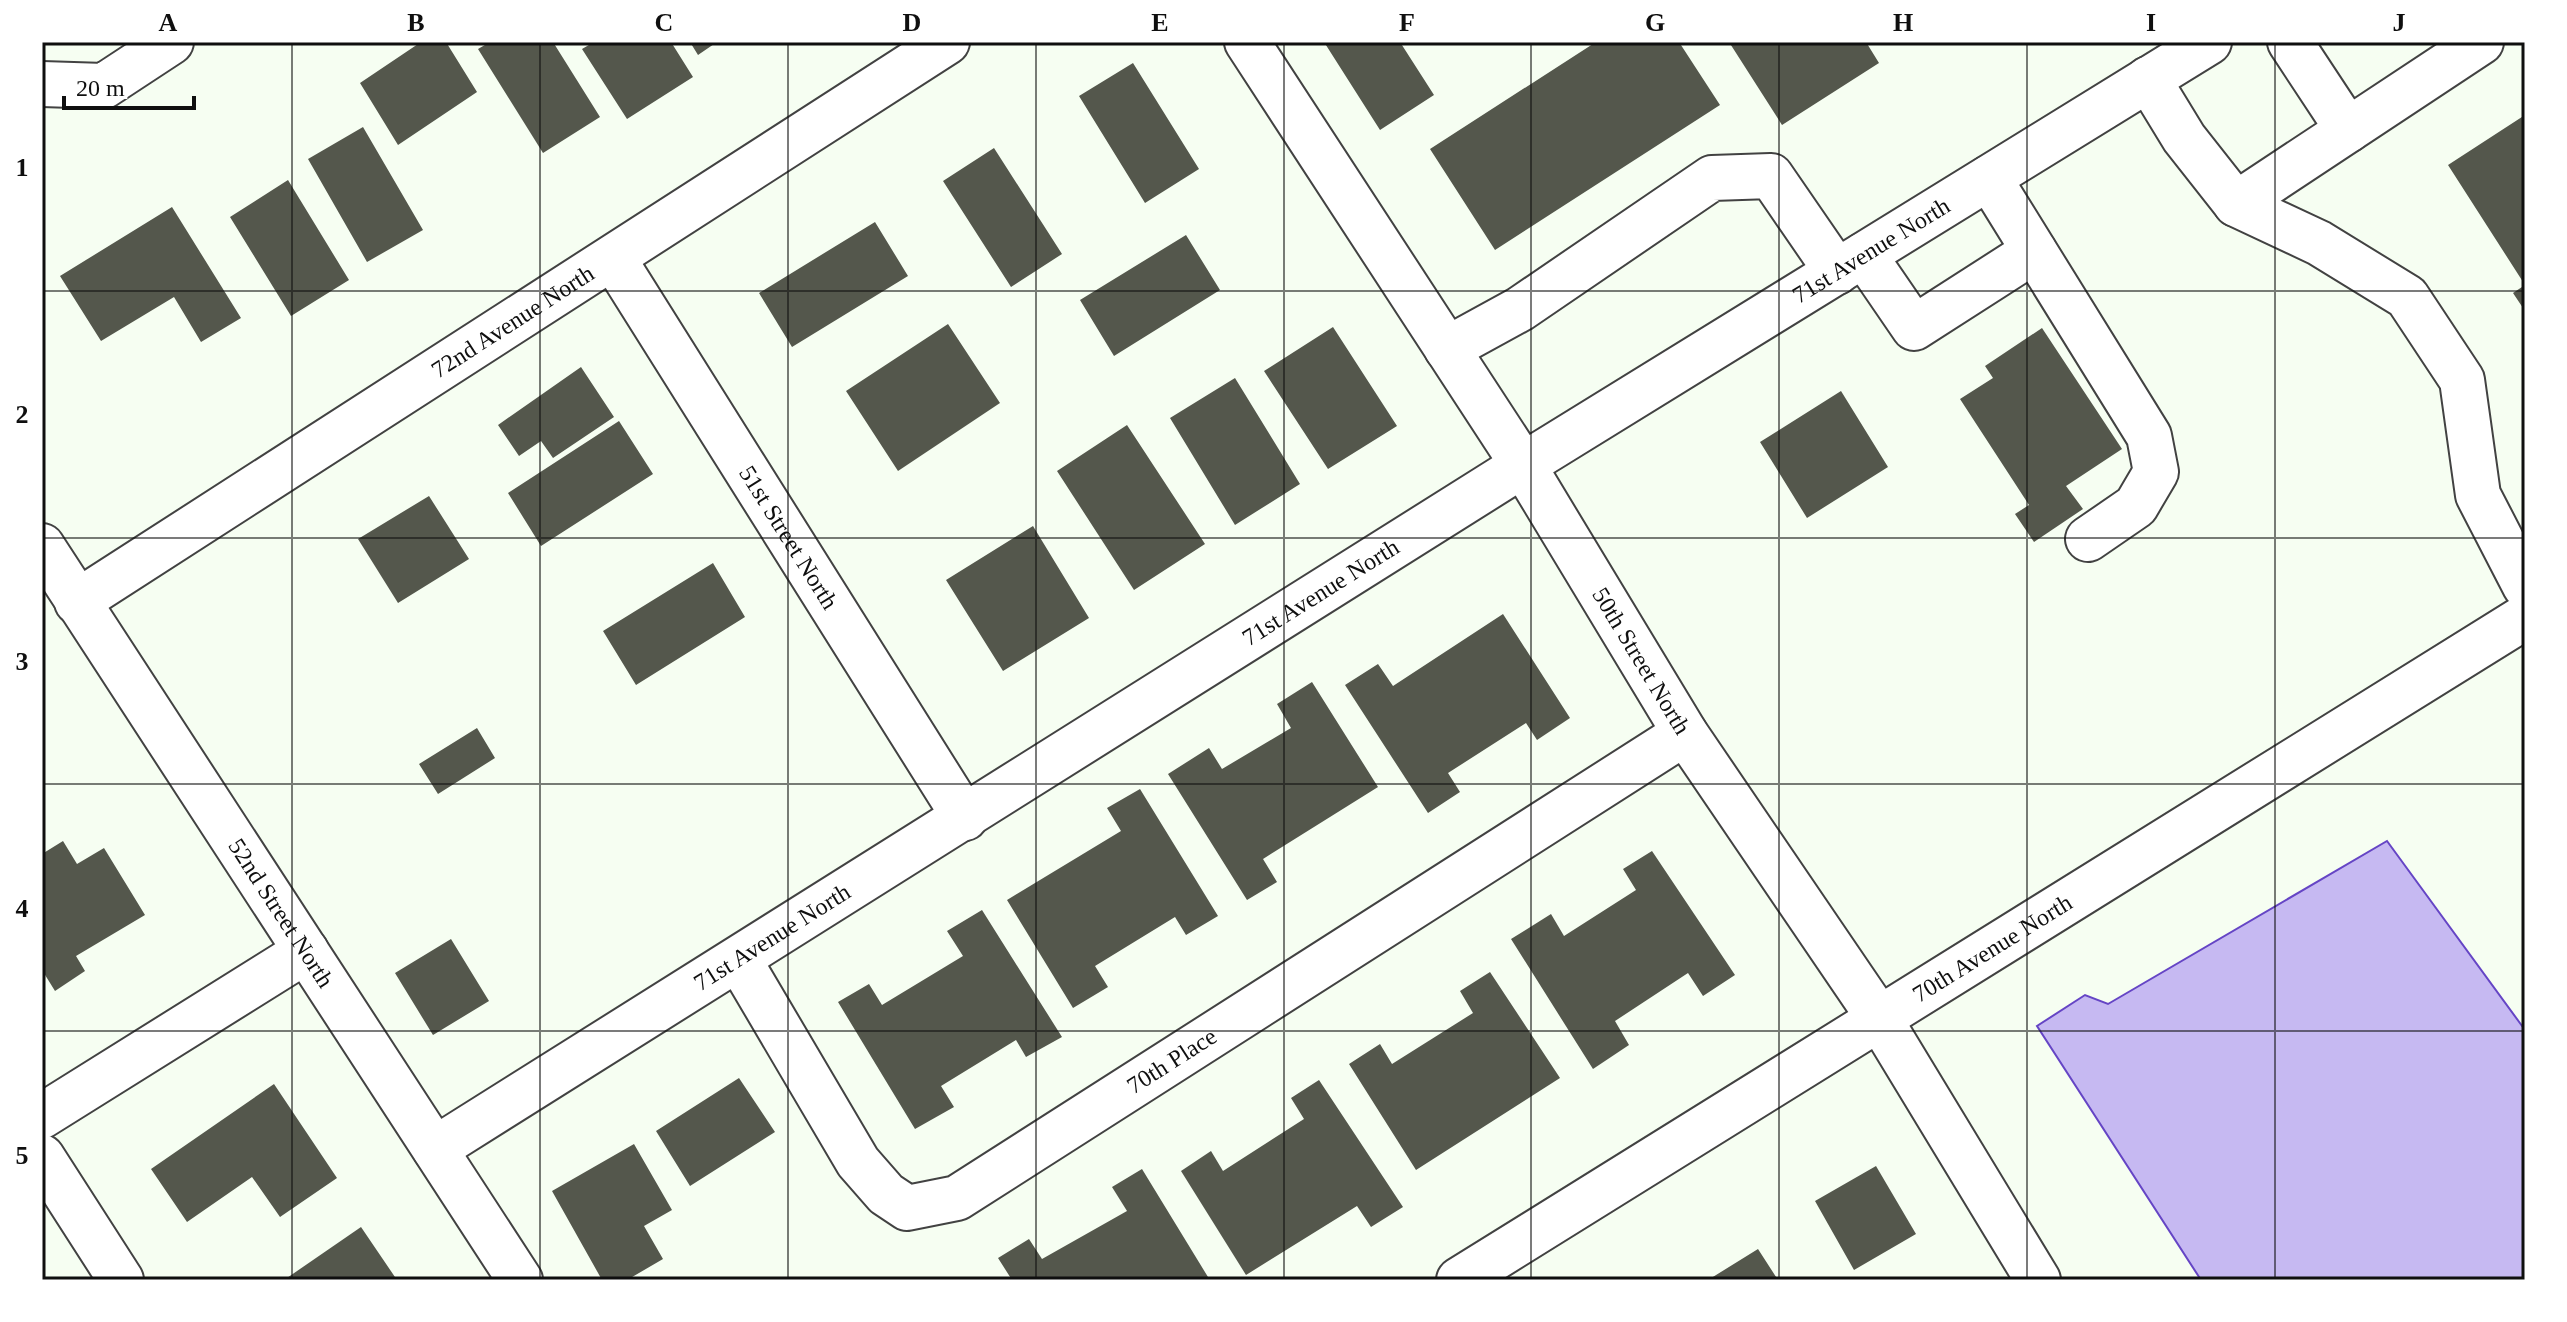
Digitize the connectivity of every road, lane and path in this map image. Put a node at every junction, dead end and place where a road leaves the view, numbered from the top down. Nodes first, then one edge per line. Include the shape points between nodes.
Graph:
1 (171, 42) edge
2 (947, 42) edge
3 (1247, 42) edge
4 (2290, 42) edge
5 (2481, 42) edge
6 (2191, 47) edge
7 (2148, 79) junction
8 (42, 84) edge
9 (2348, 130) junction
10 (1989, 178) junction
11 (2236, 204) junction
12 (2034, 251) junction
13 (613, 258) junction
14 (1850, 263) junction
15 (1447, 349) junction
16 (1523, 465) junction
17 (2088, 539) dead end
18 (42, 546) edge
19 (2525, 586) edge
20 (77, 602) junction
21 (2525, 617) edge
22 (1685, 733) junction
23 (965, 818) junction
24 (306, 951) junction
25 (739, 960) junction
26 (1879, 1018) junction
27 (42, 1116) edge
28 (435, 1149) junction
29 (42, 1157) edge
30 (121, 1280) edge
31 (520, 1280) edge
32 (1459, 1280) edge
33 (2038, 1280) edge

1 - 8 street via 104,86
2 - 13 street, 72nd Avenue North
3 - 15 street, 50th Street North
4 - 9 street
5 - 9 street
6 - 7 street, 71st Avenue North
7 - 10 street, 71st Avenue North
7 - 11 street via 2184,138
9 - 11 street
10 - 12 street
10 - 14 street, 71st Avenue North
11 - 19 street via 2319,243 2407,297 2462,380 2478,495
12 - 14 street via 1914,328
12 - 17 street via 2149,436 2156,472 2136,506
13 - 20 street, 72nd Avenue North
13 - 23 street, 51st Street North
14 - 15 street via 1771,176 1712,178 1520,309
14 - 16 street, 71st Avenue North
15 - 16 street, 50th Street North
16 - 22 street, 50th Street North
16 - 23 street, 71st Avenue North
18 - 20 street, 52nd Street North
20 - 24 street, 52nd Street North
21 - 26 street, 70th Avenue North
22 - 25 street, 70th Place via 957,1198 934,1204 907,1208 886,1194 858,1162
22 - 26 street, 50th Street North
23 - 25 street, 71st Avenue North
24 - 27 street
24 - 28 street, 52nd Street North
25 - 28 street, 71st Avenue North
26 - 32 street, 70th Avenue North
26 - 33 street, 50th Street North
28 - 31 street, 52nd Street North
29 - 30 street

